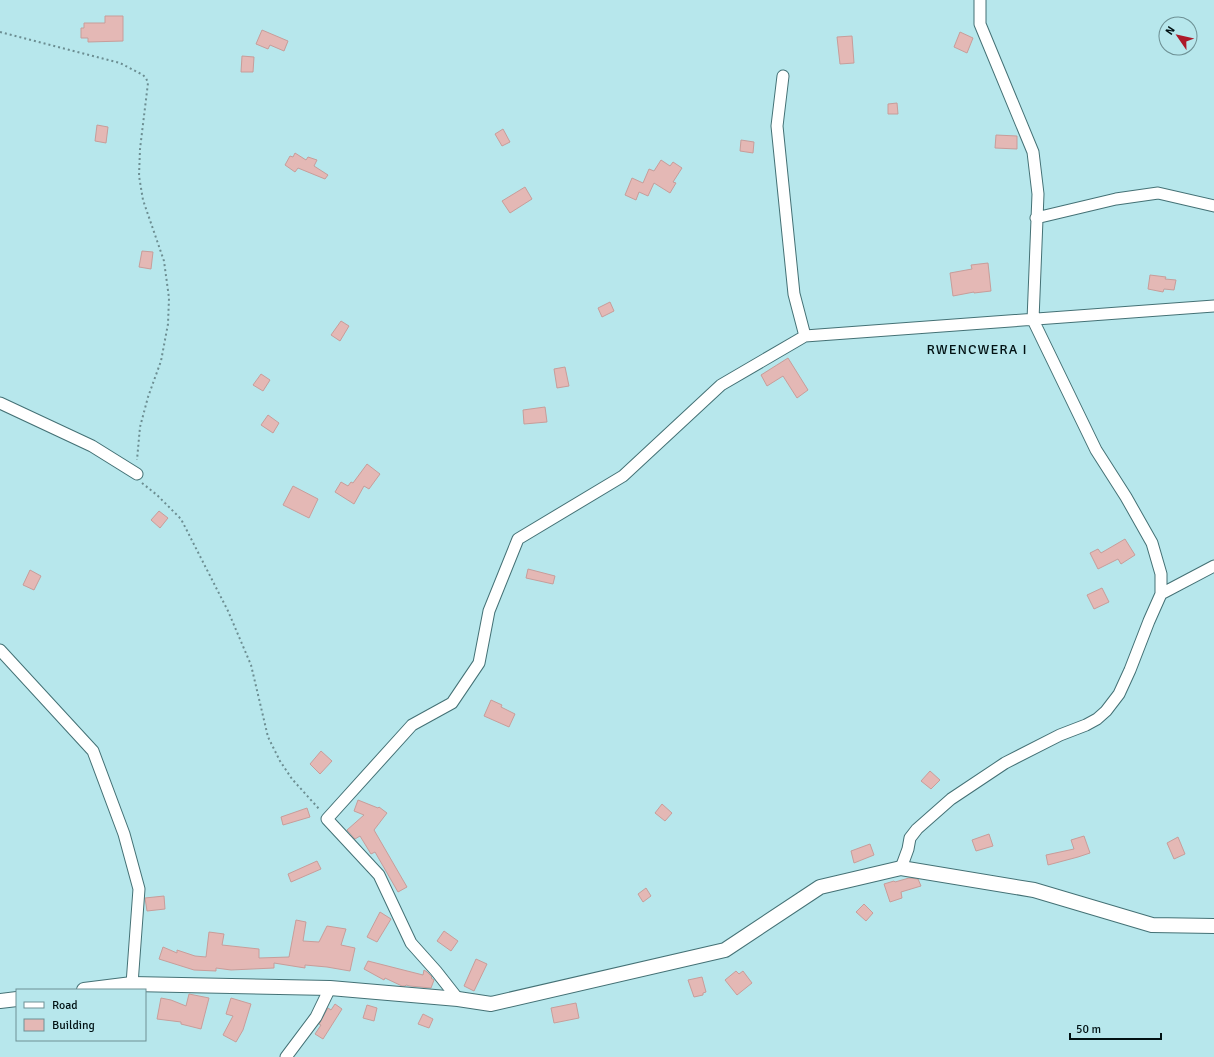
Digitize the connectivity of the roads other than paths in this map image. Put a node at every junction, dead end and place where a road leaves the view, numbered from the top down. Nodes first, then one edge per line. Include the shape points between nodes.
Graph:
1 (980, 0) edge
2 (783, 76) dead end
3 (1214, 206) edge
4 (1036, 218) junction
5 (1214, 306) edge
6 (1033, 320) junction
7 (805, 336) junction
8 (0, 403) edge
9 (137, 474) road end
10 (1214, 566) edge
11 (1161, 594) junction
12 (0, 650) edge
13 (901, 868) junction
14 (1214, 926) edge
15 (132, 984) junction
16 (330, 988) junction
17 (92, 989) edge
18 (458, 998) junction
19 (16, 999) edge
20 (0, 1001) edge
21 (286, 1057) edge

1 - 4 street via 980,24 1032,152 1038,194
2 - 7 street via 777,126 794,294
3 - 4 street via 1158,193 1116,199
4 - 6 street
5 - 6 street
6 - 7 street
6 - 11 street via 1096,450 1152,543 1161,574
7 - 18 street via 721,385 623,476 518,539 489,611 479,663 452,703 412,725 327,819 379,875 411,944
8 - 9 street via 92,446
10 - 11 street
11 - 13 street via 1119,694 1106,711 1086,725 1005,763 951,799 913,833
12 - 15 street via 93,751 124,834 139,889
13 - 14 street via 1034,890 1152,925
13 - 18 street via 820,887 725,950 491,1004
15 - 16 street
15 - 17 street
16 - 18 street
16 - 21 street via 316,1017
19 - 20 street

